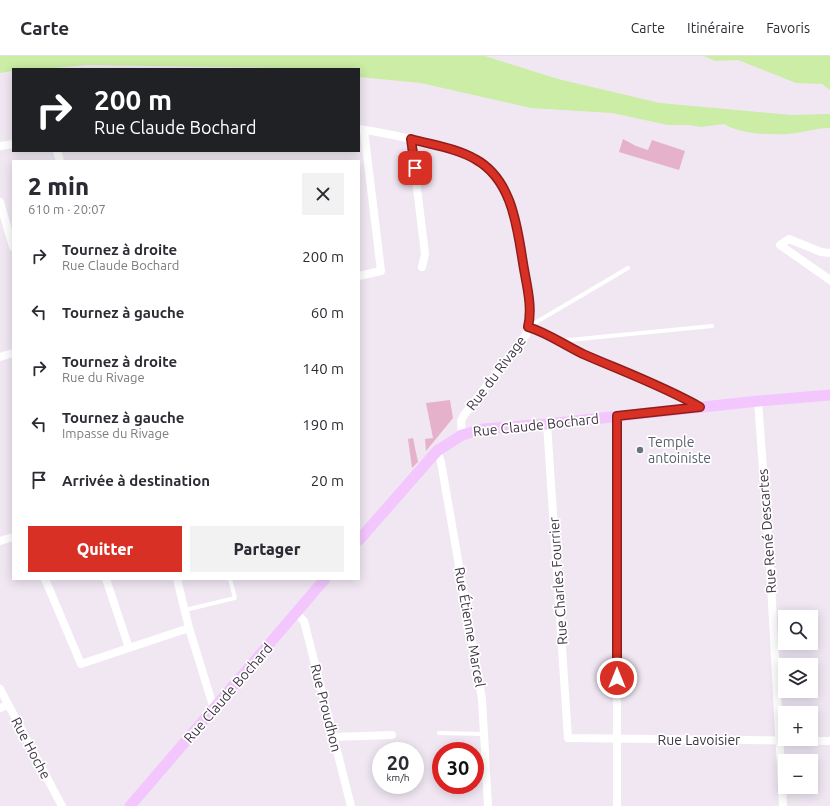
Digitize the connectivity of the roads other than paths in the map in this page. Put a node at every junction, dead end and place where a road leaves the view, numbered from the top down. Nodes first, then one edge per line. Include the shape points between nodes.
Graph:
1 (361, 129) edge
2 (411, 139) junction
3 (12, 144) edge
4 (0, 146) edge
5 (0, 202) edge
6 (12, 244) edge
7 (830, 253) edge
8 (422, 267) dead end
9 (628, 268) dead end
10 (360, 276) edge
11 (830, 280) edge
12 (712, 326) dead end
13 (528, 327) junction
14 (558, 341) junction
15 (12, 353) edge
16 (0, 357) edge
17 (830, 395) edge
18 (758, 401) junction
19 (700, 407) junction
20 (617, 416) junction
21 (547, 424) junction
22 (462, 435) junction
23 (438, 451) junction
24 (12, 537) edge
25 (360, 539) edge
26 (0, 541) edge
27 (45, 580) edge
28 (106, 580) edge
29 (177, 580) edge
30 (230, 580) edge
31 (324, 580) edge
32 (185, 610) junction
33 (296, 613) junction
34 (189, 628) junction
35 (129, 648) junction
36 (0, 689) edge
37 (4, 706) edge
38 (214, 709) junction
39 (778, 721) edge
40 (439, 732) dead end
41 (484, 734) junction
42 (392, 735) dead end
43 (333, 737) junction
44 (568, 738) joint
45 (617, 740) junction
46 (778, 740) edge
47 (818, 741) edge
48 (830, 741) edge
49 (779, 746) edge
50 (62, 806) edge
51 (130, 806) edge
52 (351, 806) edge
53 (488, 806) edge
54 (617, 806) edge
55 (783, 806) edge

1 - 2 street, Rue du Rivage
1 - 10 street via 381,271
2 - 8 street via 425,254
2 - 13 street, Rue du Rivage via 476,159 492,172 504,189 517,223 530,307
3 - 4 street
5 - 6 street
7 - 11 street via 789,239 780,245
9 - 13 lane
12 - 14 lane
13 - 14 lane via 540,330
13 - 22 street, Rue du Rivage via 526,335 464,415 461,421
14 - 19 lane
15 - 16 street
17 - 18 main road, Rue Claude Bochard
18 - 19 main road, Rue Claude Bochard
18 - 39 street, Rue René Descartes
19 - 20 main road, Rue Claude Bochard
20 - 21 main road, Rue Claude Bochard
20 - 45 street
21 - 22 main road, Rue Claude Bochard via 483,429
21 - 44 street, Rue Charles Fourrier
22 - 23 main road, Rue Claude Bochard
23 - 25 main road, Rue Claude Bochard
23 - 41 street, Rue Étienne Marcel via 482,699
24 - 26 street
27 - 35 street via 81,664
28 - 35 street
29 - 32 street
30 - 32 lane via 235,598
31 - 33 main road, Rue Claude Bochard
32 - 34 street
33 - 38 main road, Rue Claude Bochard
33 - 43 street, Rue Proudhon via 304,621
34 - 35 street
34 - 38 street
36 - 37 street, Rue Hoche
37 - 50 street, Rue Hoche
38 - 51 main road, Rue Claude Bochard
40 - 41 lane
41 - 53 street, Rue Étienne Marcel
42 - 43 street
43 - 52 street, Rue Proudhon
44 - 45 street, Rue Lavoisier
45 - 46 street, Rue Lavoisier
45 - 54 street
47 - 48 street, Rue Lavoisier
49 - 55 street, Rue René Descartes

